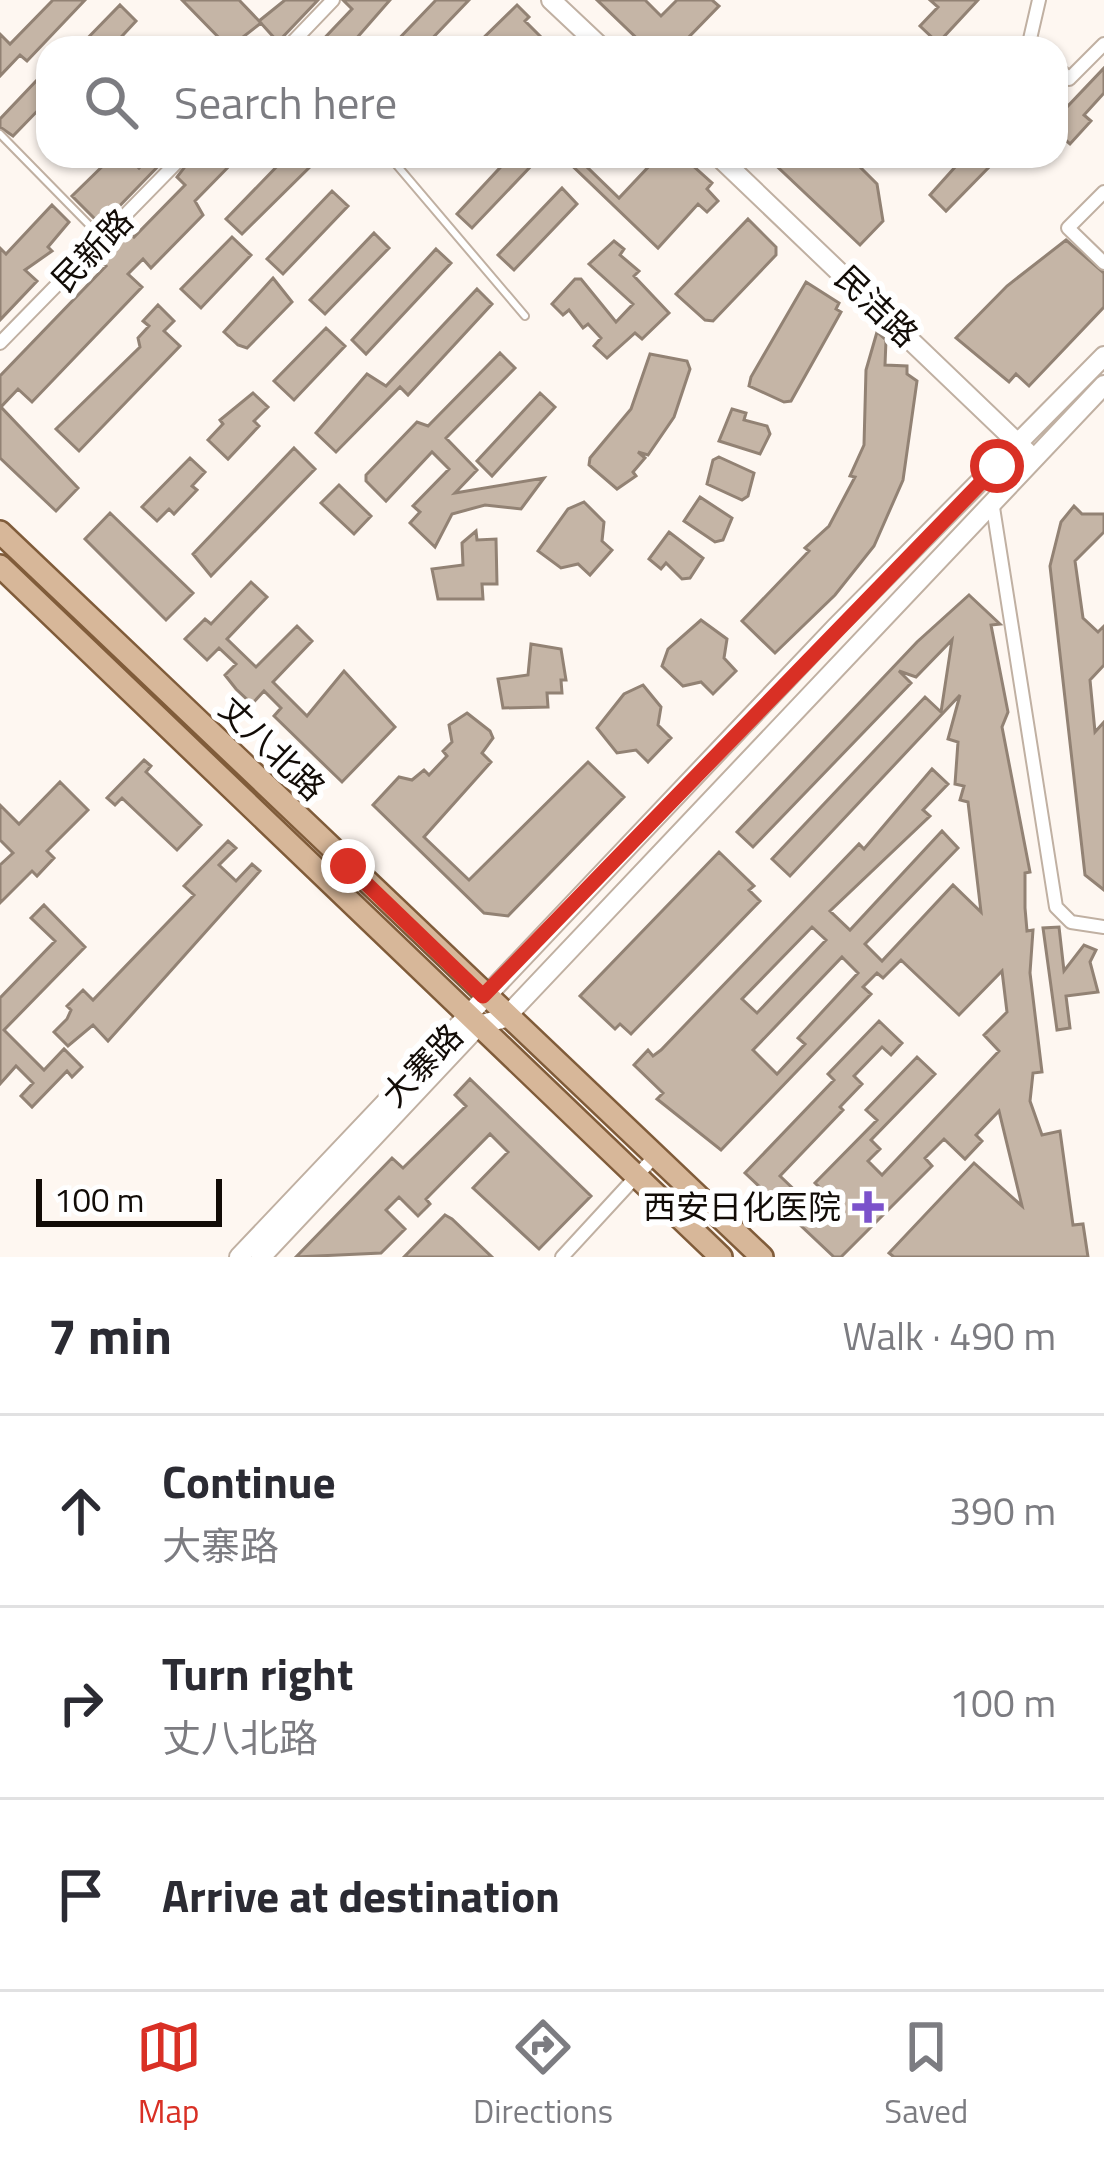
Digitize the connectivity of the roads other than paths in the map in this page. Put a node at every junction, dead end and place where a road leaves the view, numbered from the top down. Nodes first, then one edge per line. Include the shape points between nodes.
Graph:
1 (333, 0) edge
2 (551, 0) edge
3 (1039, 0) edge
4 (300, 36) edge
5 (589, 36) edge
6 (1032, 36) edge
7 (1104, 44) edge
8 (1068, 78) edge
9 (0, 134) edge
10 (172, 168) edge
11 (399, 168) edge
12 (731, 168) edge
13 (1104, 192) edge
14 (103, 240) junction
15 (1104, 263) edge
16 (525, 316) dead end
17 (0, 344) edge
18 (1104, 356) edge
19 (1104, 385) edge
20 (1026, 451) junction
21 (992, 500) junction
22 (0, 532) edge
23 (0, 566) edge
24 (1104, 927) edge
25 (483, 996) junction
26 (505, 1018) junction
27 (474, 1020) junction
28 (655, 1156) junction
29 (634, 1177) junction
30 (239, 1257) edge
31 (261, 1257) edge
32 (562, 1257) edge
33 (722, 1257) edge
34 (762, 1257) edge

1 - 4 street
2 - 5 main road
3 - 6 street
7 - 8 street
9 - 14 lane
10 - 14 street, 民新路
11 - 16 lane
12 - 20 main road, 民洁路
13 - 15 street via 1068,228
14 - 17 street, 民新路
18 - 20 main road, 大寨路
19 - 20 main road, 大寨路
20 - 21 main road, 大寨路
20 - 25 main road, 大寨路
21 - 24 street via 1056,907 1071,922
21 - 26 main road, 大寨路
22 - 25 main road, 丈八北路
23 - 27 main road, 丈八北路
25 - 26 main road, 丈八北路
25 - 27 main road, 大寨路
26 - 27 main road, 大寨路
26 - 28 main road, 丈八北路
27 - 29 main road, 丈八北路
27 - 30 main road, 大寨路
27 - 31 main road, 大寨路
28 - 29 street
28 - 34 main road, 丈八北路
29 - 32 street
29 - 33 main road, 丈八北路

